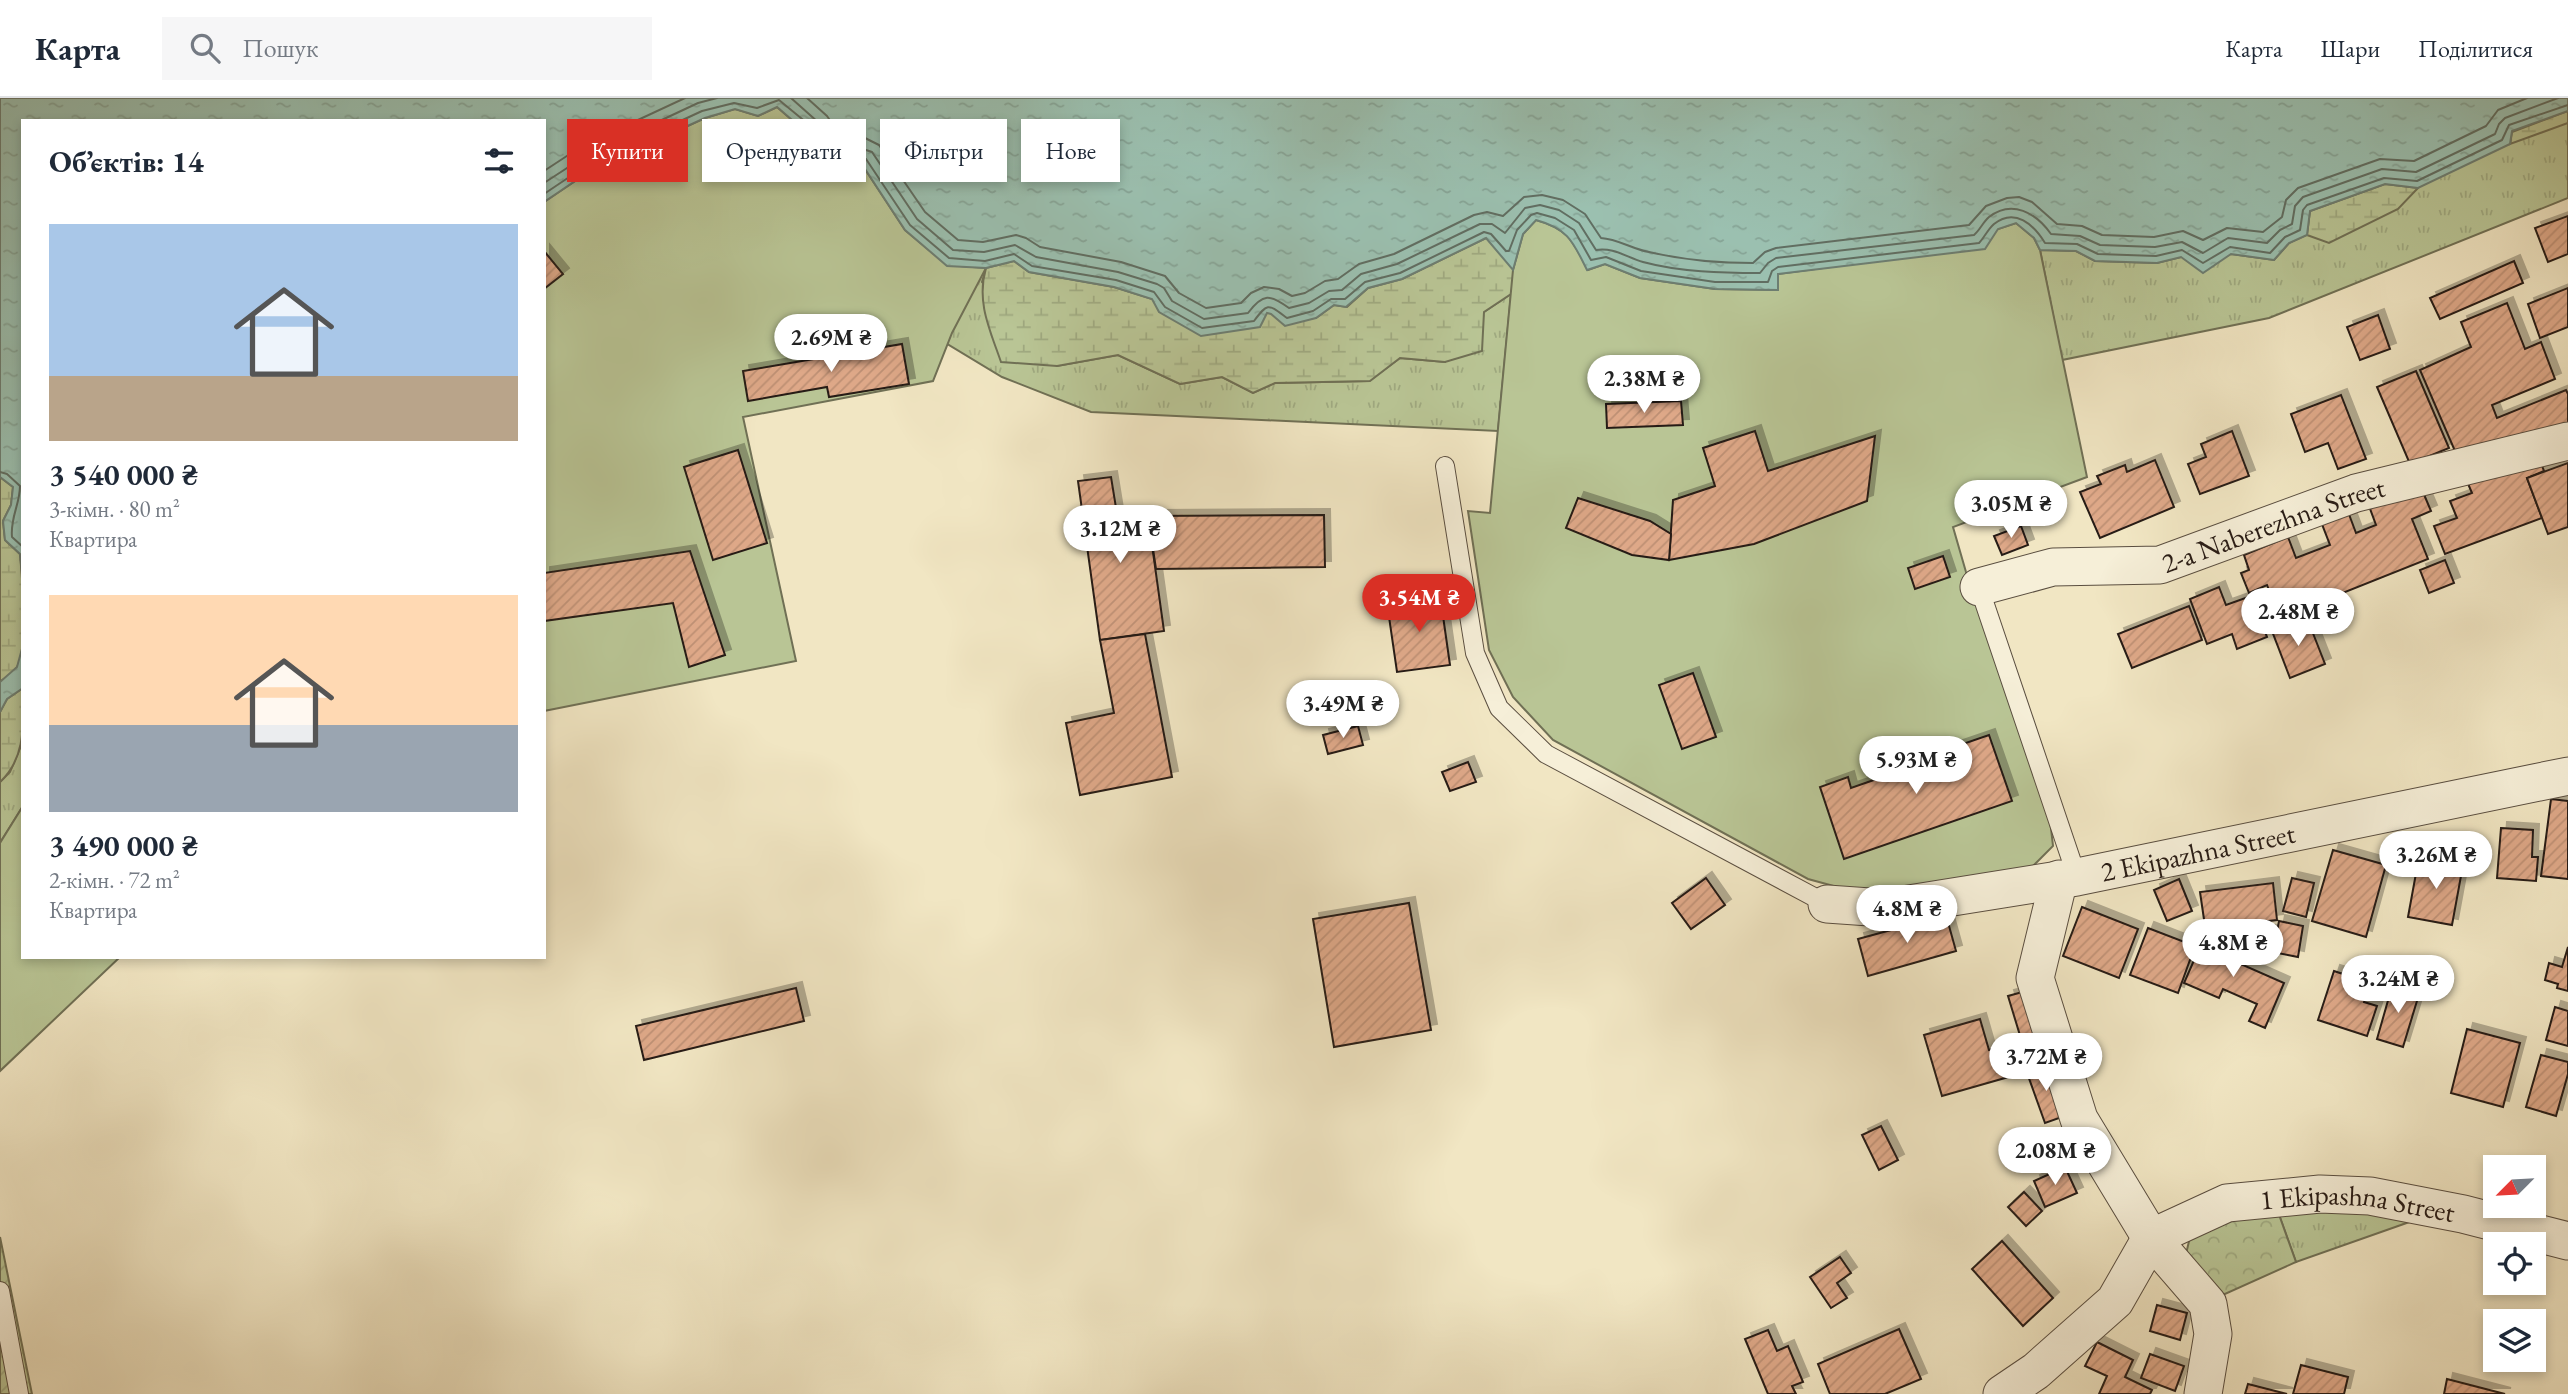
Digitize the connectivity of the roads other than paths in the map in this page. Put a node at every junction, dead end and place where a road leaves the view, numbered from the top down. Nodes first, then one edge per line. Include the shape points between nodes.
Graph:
1 (2568, 442) edge
2 (1445, 466) dead end
3 (1979, 587) joint
4 (2568, 776) edge
5 (2068, 878) junction
6 (1827, 904) joint
7 (2151, 1238) junction
8 (2568, 1241) edge
9 (0, 1291) edge
10 (19, 1394) edge
11 (2002, 1394) edge
12 (2203, 1394) edge

1 - 3 street, 2-a Naberezhna Street via 2356,493 2160,565 2053,567
2 - 6 lane via 1475,653 1499,708 1546,754
3 - 5 lane
4 - 5 street, 2 Ekipazhna Street
5 - 6 street, 2 Ekipazhna Street via 1884,908
5 - 7 street via 2035,978 2079,1119
7 - 8 street, 1 Ekipashna Street via 2227,1203 2319,1194 2383,1199 2463,1214
7 - 11 street via 2115,1301 2036,1371
7 - 12 street via 2208,1304 2213,1334
9 - 10 lane

